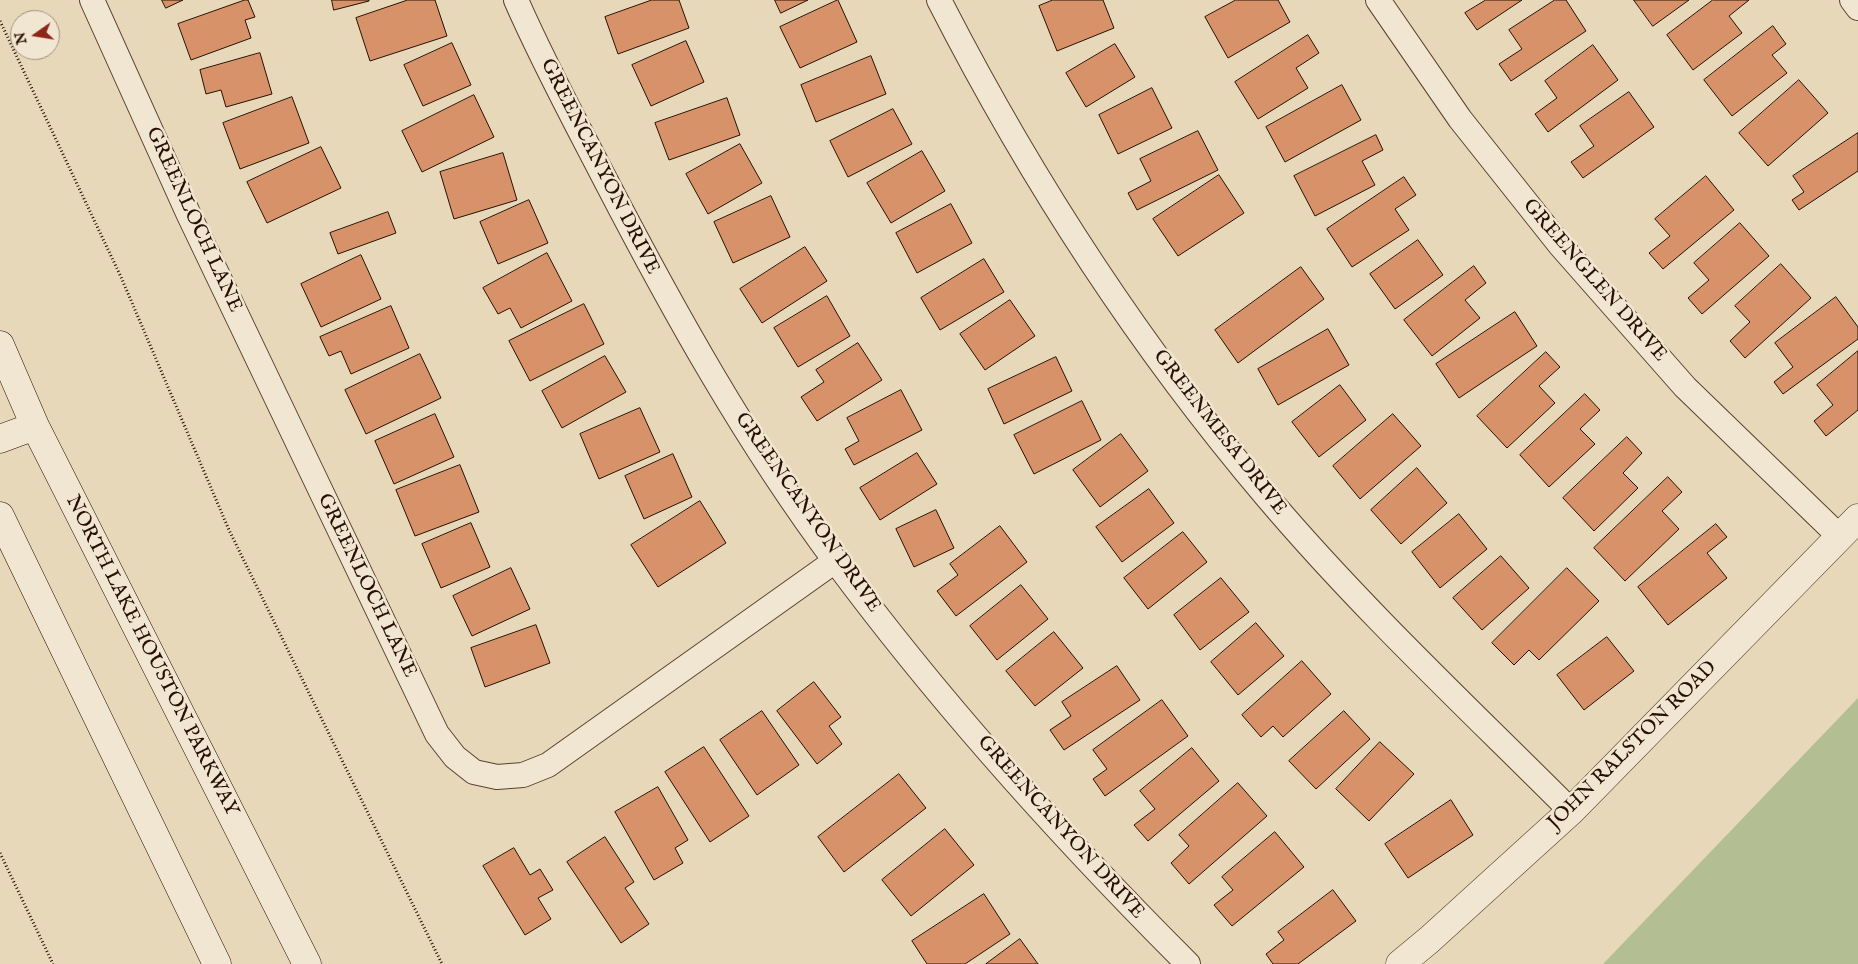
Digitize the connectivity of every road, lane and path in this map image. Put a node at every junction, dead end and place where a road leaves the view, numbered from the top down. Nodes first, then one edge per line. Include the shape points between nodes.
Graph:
1 (92, 0) edge
2 (516, 0) edge
3 (939, 0) edge
4 (1378, 0) edge
5 (1852, 0) edge
6 (1858, 8) edge
7 (0, 21) edge
8 (0, 346) edge
9 (34, 426) junction
10 (0, 438) edge
11 (0, 516) edge
12 (1849, 527) edge
13 (835, 561) junction
14 (1571, 811) junction
15 (0, 853) edge
16 (53, 964) edge
17 (217, 964) edge
18 (307, 964) edge
19 (442, 964) edge
20 (1188, 964) edge
21 (1400, 964) edge

1 - 13 street, GREENLOCH LANE via 188,214 437,734 454,758 474,772 498,777 523,775 548,765
2 - 13 street, GREENCANYON DRIVE via 554,82 655,276 777,478
3 - 14 street, GREENMESA DRIVE via 974,68 1043,186 1110,289 1196,408 1268,498 1354,593
4 - 12 street, GREENGLEN DRIVE via 1460,119 1560,245 1685,387
5 - 6 street
7 - 19 path via 121,277 229,530
8 - 9 main road, NORTH LAKE HOUSTON PARKWAY
9 - 10 main road
9 - 18 main road, NORTH LAKE HOUSTON PARKWAY
11 - 17 main road
12 - 14 main road, JOHN RALSTON ROAD
13 - 20 street, GREENCANYON DRIVE via 915,664 1003,768
14 - 21 main road, JOHN RALSTON ROAD
15 - 16 path

